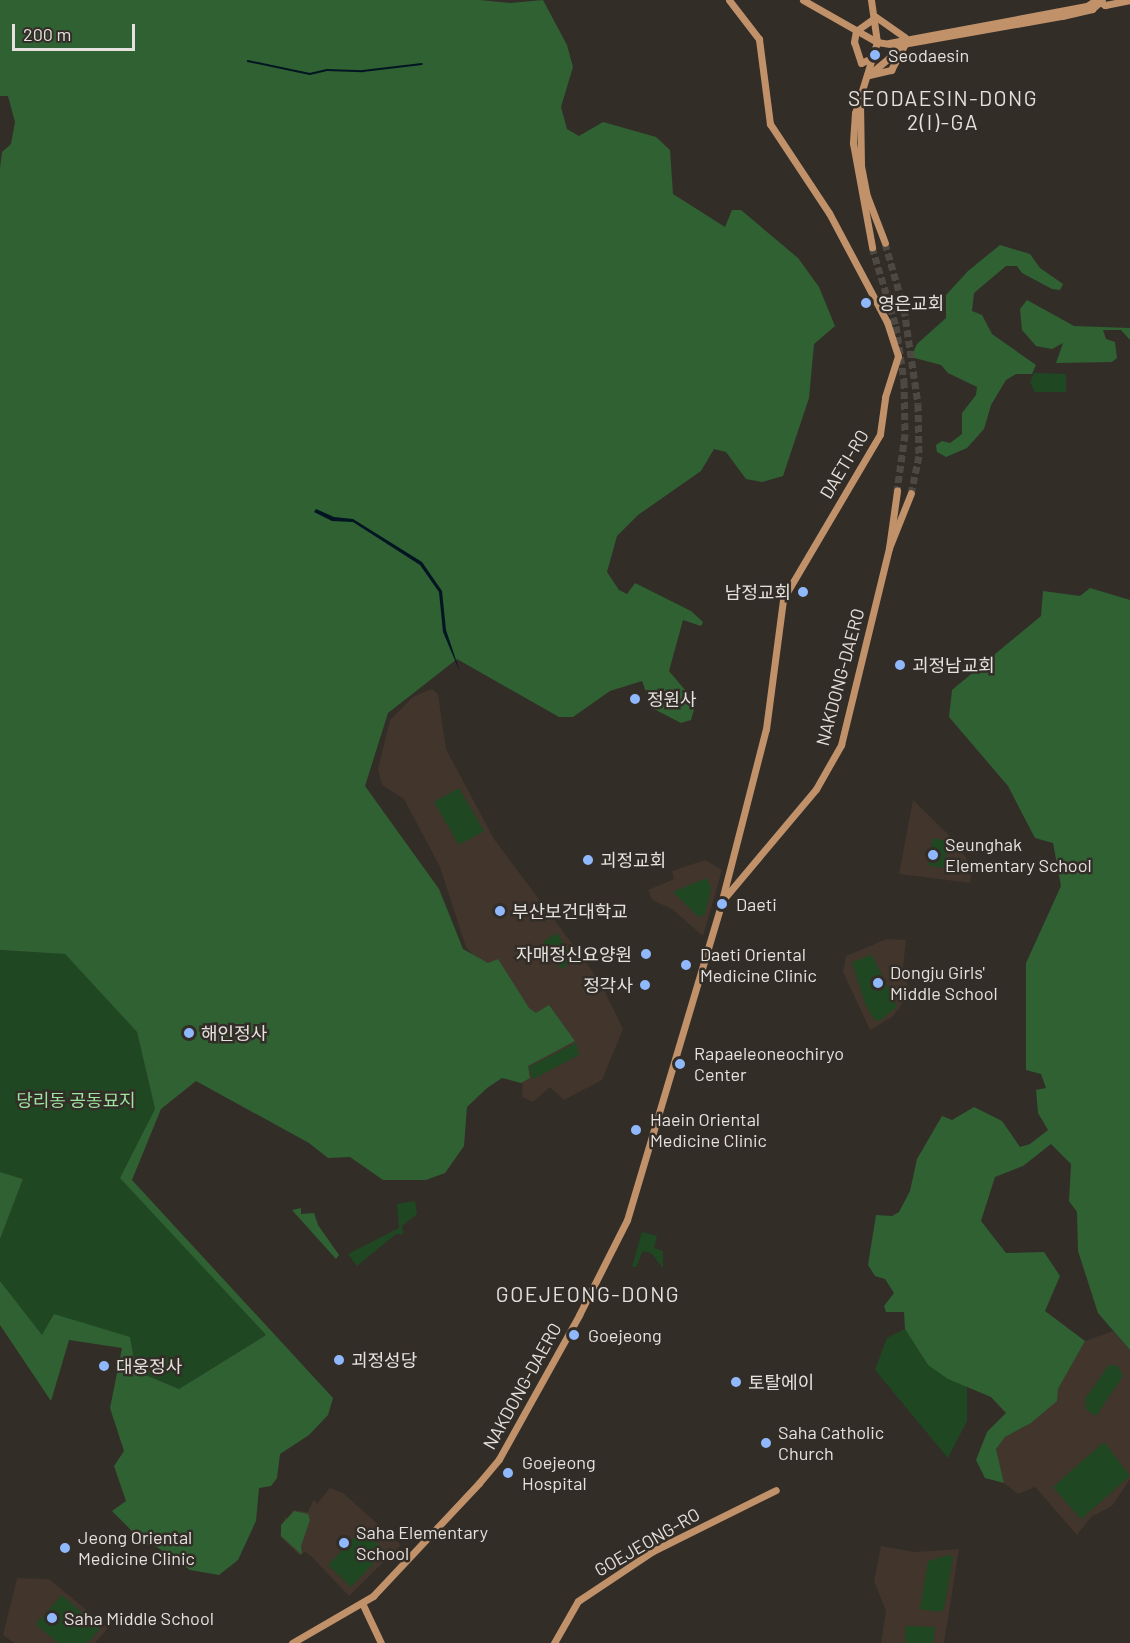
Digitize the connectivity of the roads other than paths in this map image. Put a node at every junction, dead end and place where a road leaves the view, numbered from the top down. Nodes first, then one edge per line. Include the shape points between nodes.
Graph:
1 (729, 0) edge
2 (803, 0) edge
3 (871, 0) edge
4 (1130, 0) edge
5 (1099, 1) edge
6 (876, 17) junction
7 (856, 31) junction
8 (877, 42) junction
9 (909, 42) junction
10 (873, 57) junction
11 (869, 75) junction
12 (860, 102) junction
13 (885, 243) tunnel mouth
14 (872, 247) tunnel mouth
15 (897, 491) tunnel mouth
16 (911, 493) tunnel mouth
17 (889, 548) junction
18 (722, 901) junction
19 (776, 1490) dead end
20 (363, 1605) junction
21 (292, 1643) edge
22 (381, 1643) edge
23 (554, 1643) edge

1 - 18 main road, DAETI-RO via 759,39 770,124 829,213 887,322 898,356 885,397 880,434 783,600 766,729
2 - 7 main road
3 - 6 main road
4 - 5 main road
5 - 9 main road via 1092,9 1062,16
6 - 7 main road
6 - 8 main road
6 - 9 main road
7 - 8 main road
7 - 10 main road via 854,45 859,60 866,64
8 - 9 main road
8 - 10 main road
9 - 11 main road
10 - 11 main road
11 - 12 main road
12 - 13 main road via 861,166 867,196
12 - 14 main road via 855,113 854,155
15 - 17 main road, NAKDONG-DAERO
16 - 17 main road, NAKDONG-DAERO
17 - 18 main road, NAKDONG-DAERO via 850,715 832,765
18 - 20 main road, NAKDONG-DAERO via 627,1220 499,1459
19 - 23 main road, GOEJEONG-RO via 653,1551 578,1601
20 - 21 main road, NAKDONG-DAERO
20 - 22 main road

